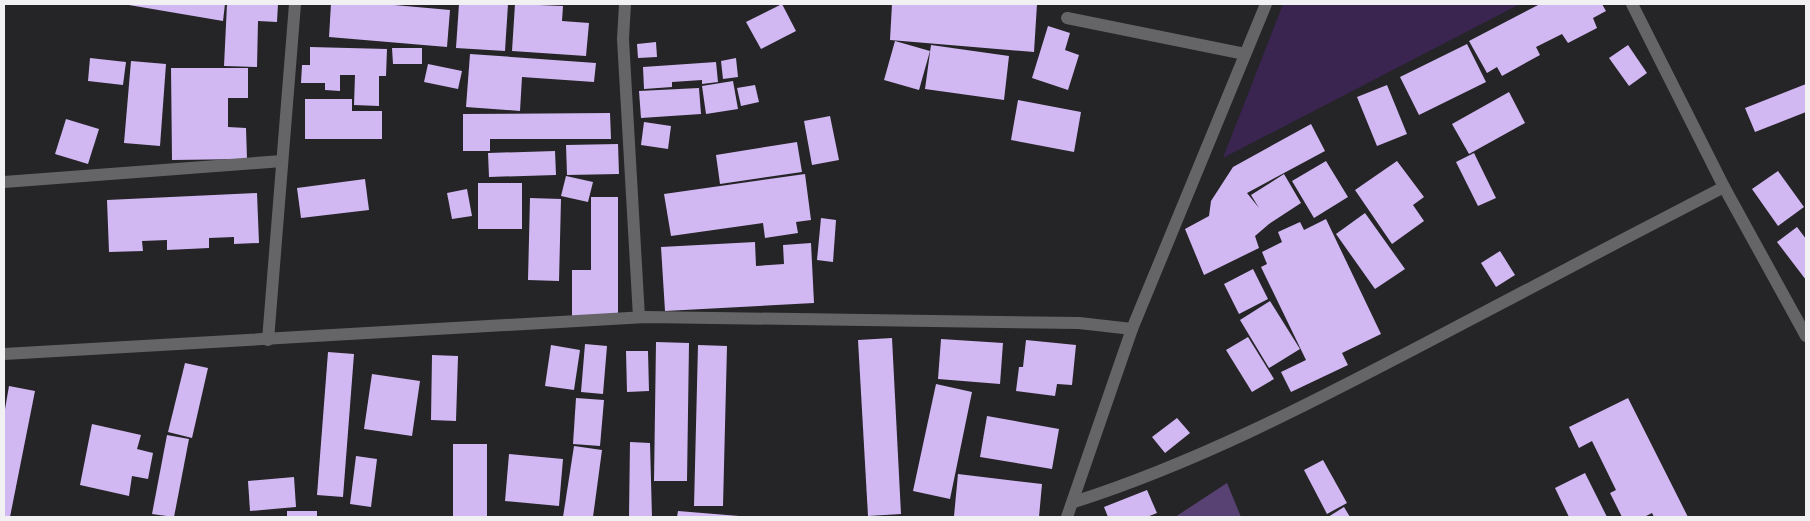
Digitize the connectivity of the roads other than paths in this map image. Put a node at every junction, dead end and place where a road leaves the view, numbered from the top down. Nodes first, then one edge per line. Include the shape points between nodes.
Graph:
1 (295, 4) edge
2 (625, 4) edge
3 (1266, 4) edge
4 (1632, 4) edge
5 (1067, 18) dead end
6 (1245, 54) junction
7 (282, 161) junction
8 (4, 182) edge
9 (1724, 186) junction
10 (639, 317) junction
11 (1132, 329) junction
12 (1806, 336) edge
13 (268, 340) junction
14 (4, 354) edge
15 (1074, 502) junction
16 (1067, 517) edge

1 - 7 street
2 - 10 street via 623,39
3 - 6 street
4 - 9 street
5 - 6 street
6 - 11 street
7 - 8 street
7 - 13 street
9 - 12 street
9 - 15 street via 1300,409 1198,455
10 - 11 street via 1078,323
10 - 13 street
11 - 15 street
13 - 14 street
15 - 16 street

